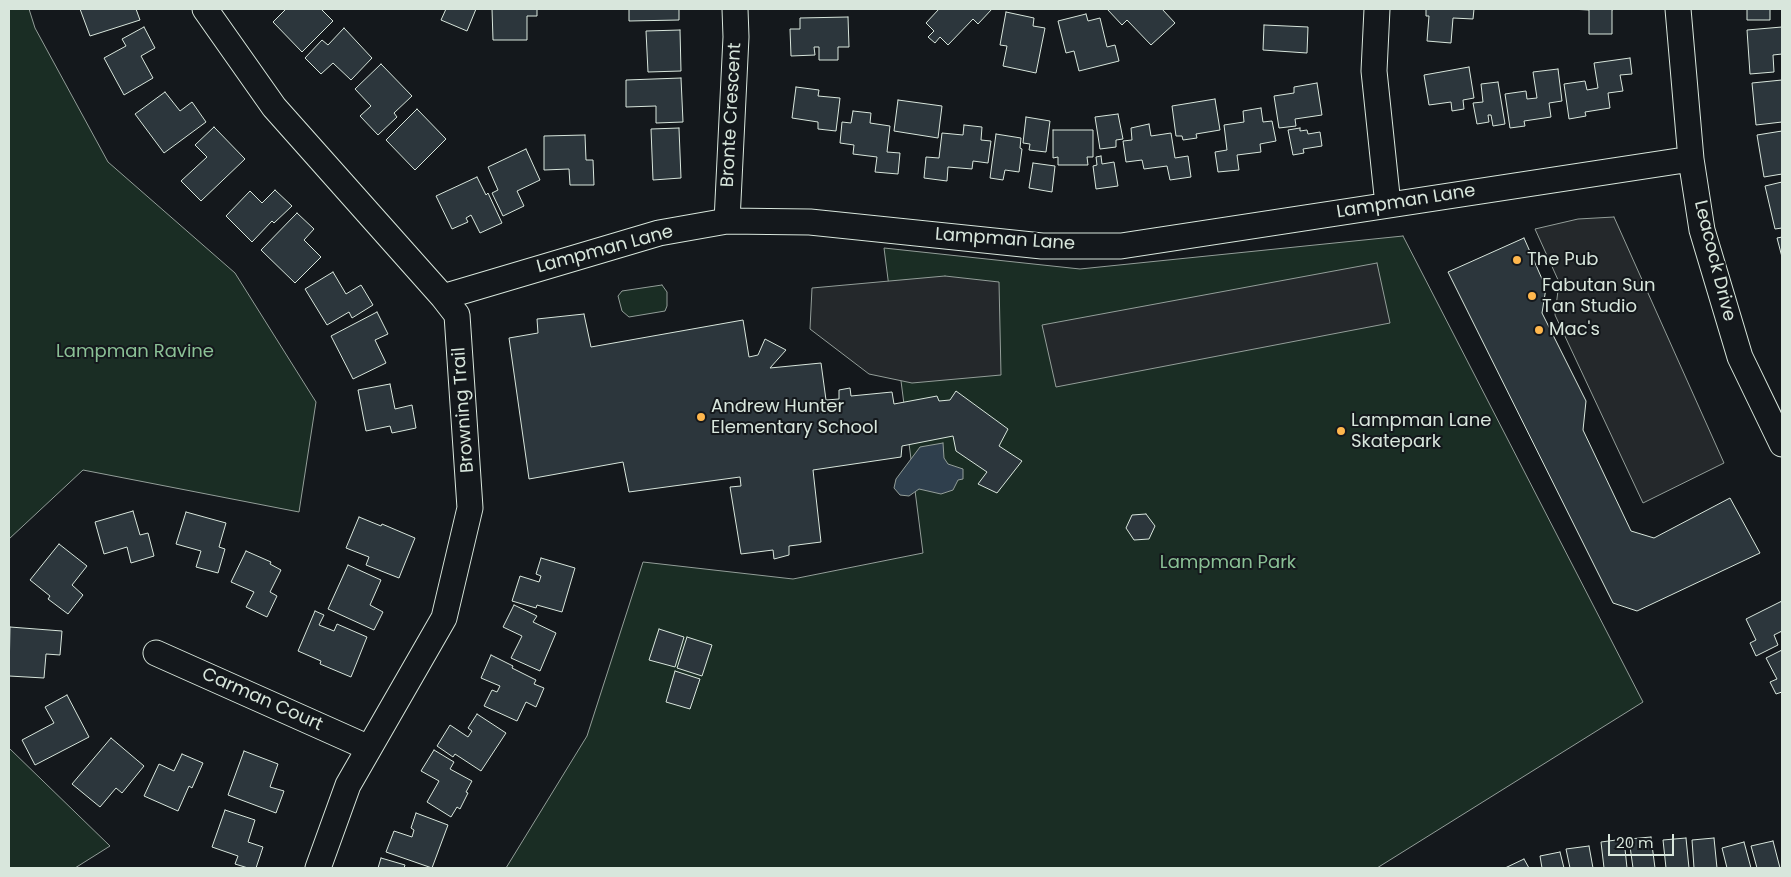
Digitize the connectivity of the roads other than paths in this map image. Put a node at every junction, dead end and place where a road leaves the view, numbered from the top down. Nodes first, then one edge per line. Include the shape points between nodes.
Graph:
1 (205, 9) edge
2 (735, 9) edge
3 (1377, 9) edge
4 (1678, 9) edge
5 (1691, 159) junction
6 (1388, 205) junction
7 (727, 221) junction
8 (443, 297) junction
9 (1782, 444) edge
10 (156, 653) dead end
11 (369, 748) junction
12 (318, 868) edge

1 - 8 street, Browning Trail via 274,107
2 - 7 street, Bronte Crescent
3 - 6 street via 1374,71
4 - 5 street, Leacock Drive
5 - 6 street, Lampman Lane
5 - 9 street, Leacock Drive via 1702,230 1740,357
6 - 7 street, Lampman Lane via 1121,246 1042,246 810,222
7 - 8 street, Lampman Lane via 659,233
8 - 11 street, Browning Trail via 457,315 470,508 444,618
10 - 11 street, Carman Court
11 - 12 street, Browning Trail via 348,785

